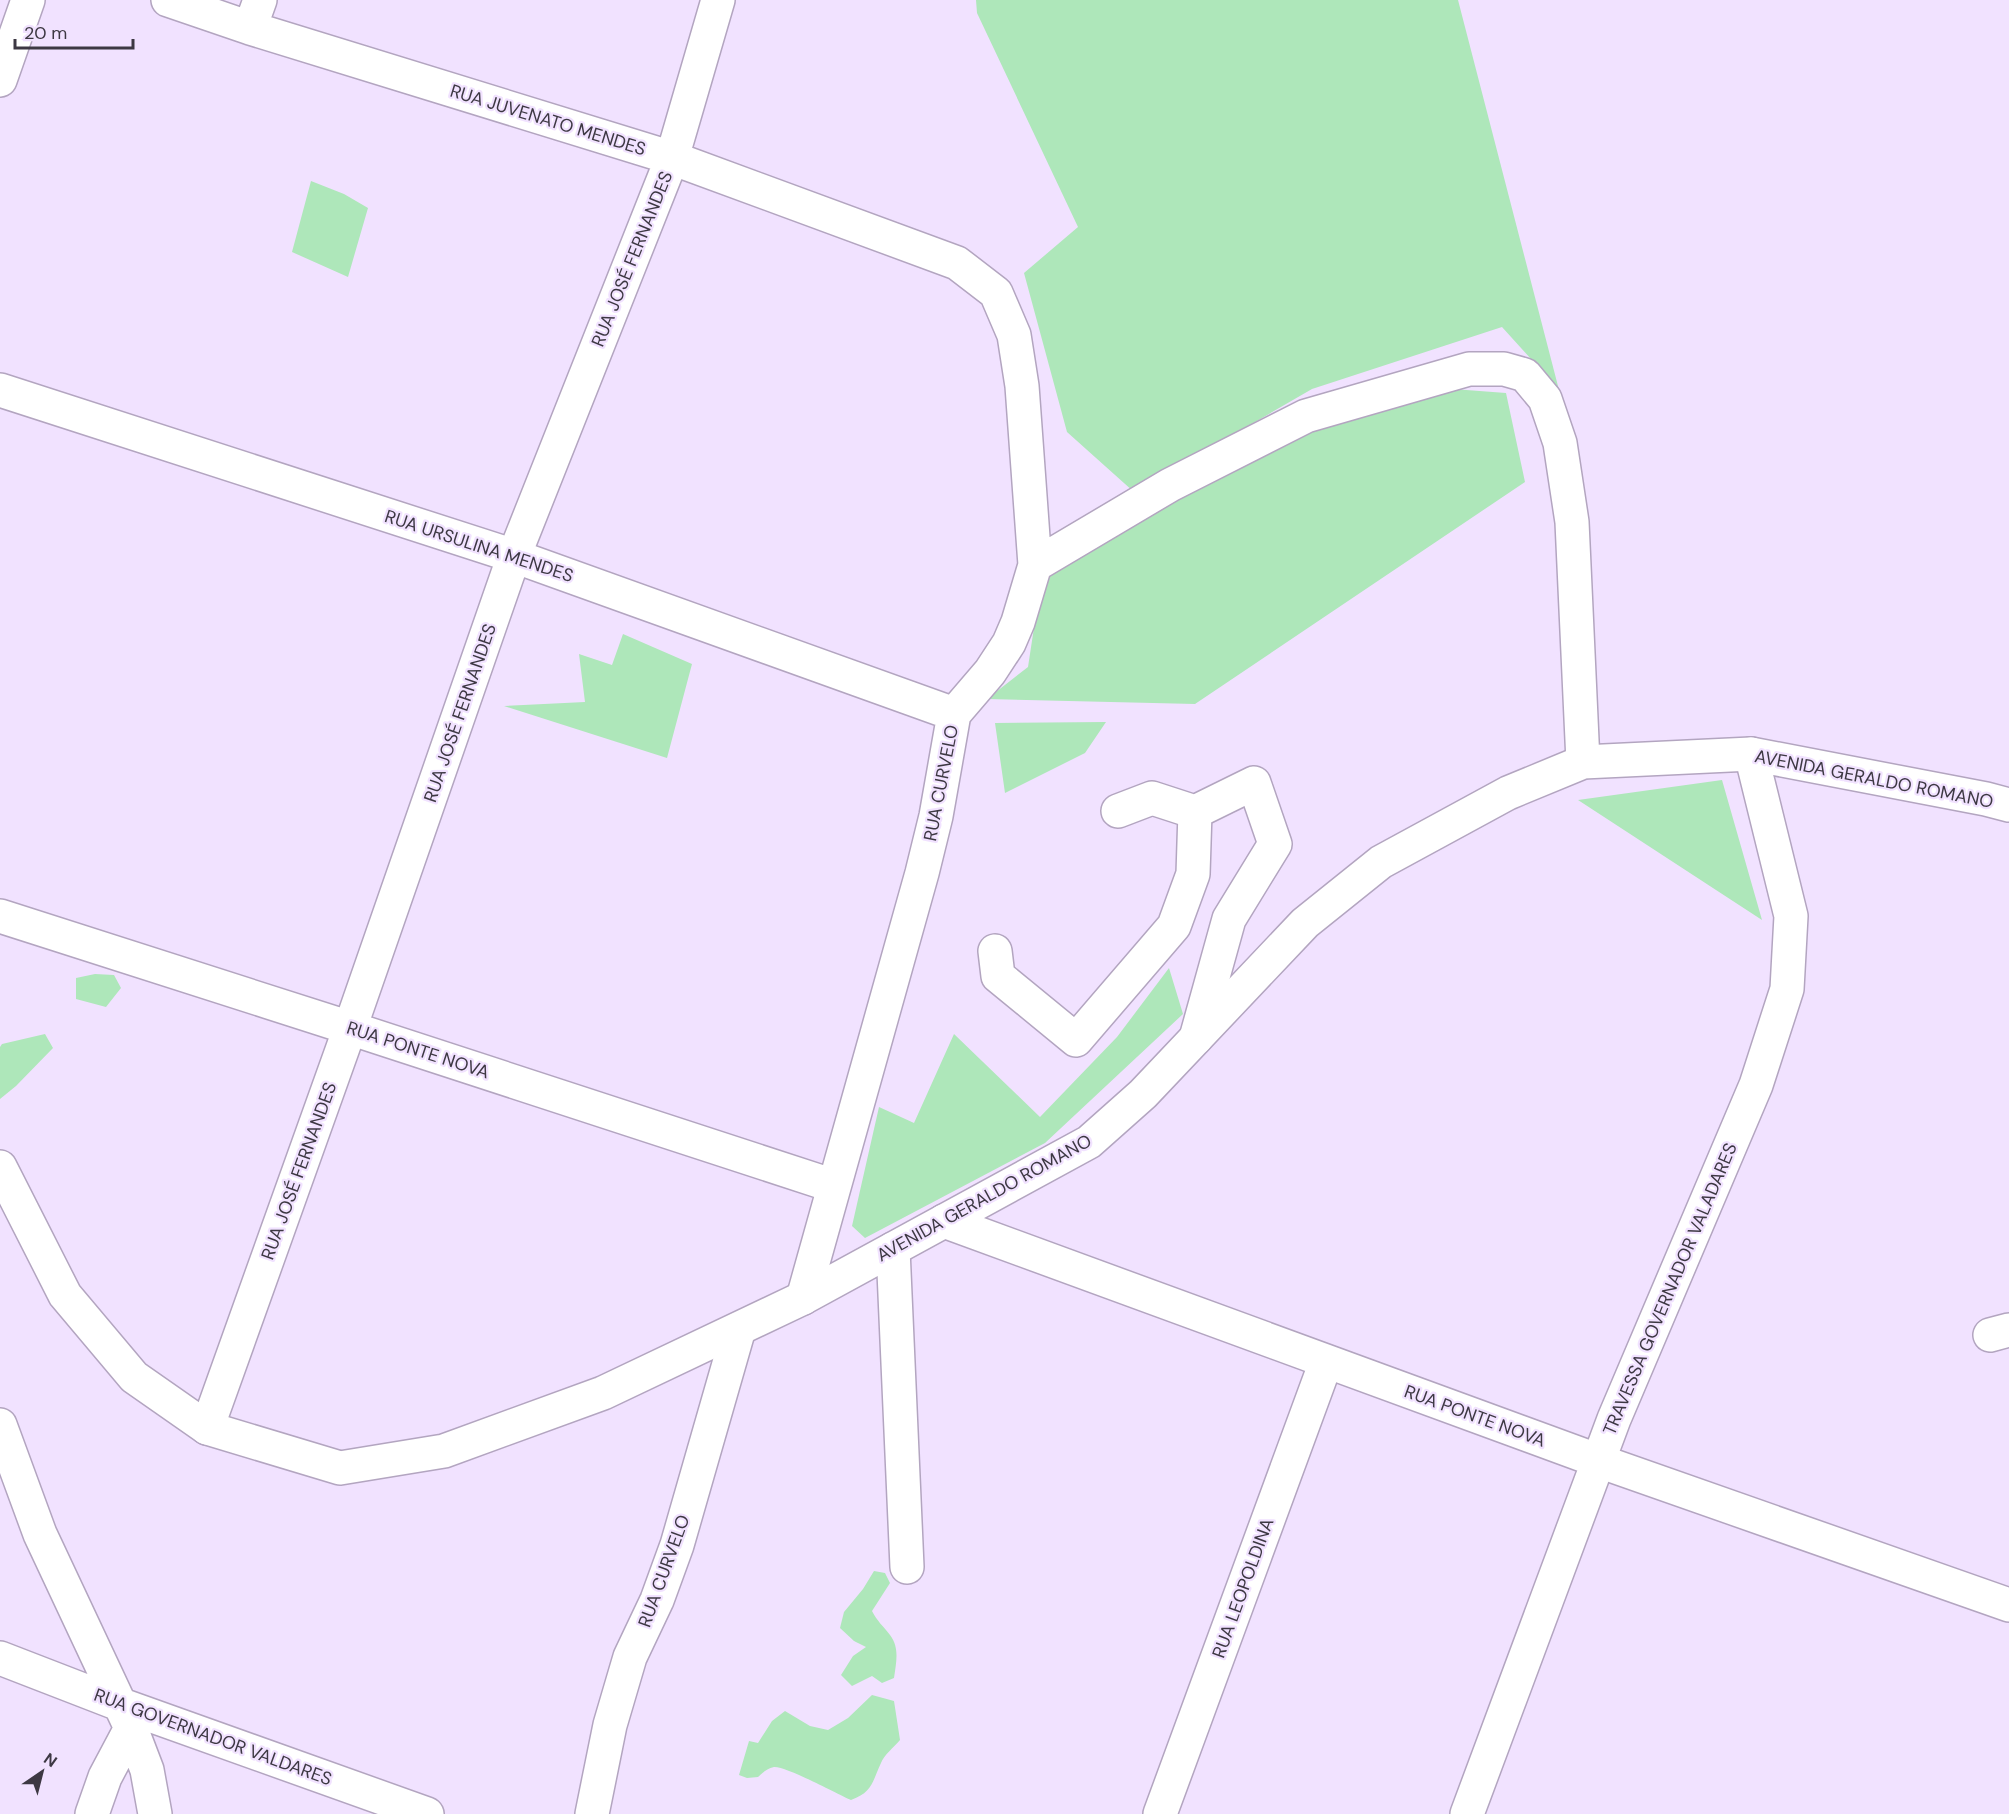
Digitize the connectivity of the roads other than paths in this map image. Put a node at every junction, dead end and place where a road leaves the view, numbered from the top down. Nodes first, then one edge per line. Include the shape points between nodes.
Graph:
1 (28, 0) edge
2 (168, 0) edge
3 (718, 0) edge
4 (255, 14) edge
5 (0, 80) edge
6 (672, 158) junction
7 (957, 263) joint
8 (0, 390) edge
9 (514, 556) junction
10 (1035, 565) junction
11 (954, 714) junction
12 (1751, 754) junction
13 (1583, 762) junction
14 (2009, 805) edge
15 (1118, 811) dead end
16 (1195, 812) junction
17 (0, 916) edge
18 (995, 951) dead end
19 (350, 1028) junction
20 (1196, 1038) junction
21 (0, 1167) edge
22 (834, 1186) junction
23 (944, 1221) junction
24 (893, 1249) junction
25 (803, 1298) junction
26 (739, 1329) junction
27 (1326, 1362) junction
28 (0, 1425) edge
29 (207, 1428) junction
30 (1599, 1461) junction
31 (907, 1567) dead end
32 (2009, 1605) edge
33 (0, 1658) edge
34 (125, 1716) junction
35 (92, 1814) edge
36 (154, 1814) edge
37 (427, 1814) edge
38 (592, 1814) edge
39 (1160, 1814) edge
40 (1467, 1814) edge

1 - 5 street
2 - 4 street, RUA JUVENATO MENDES
3 - 6 street, RUA JOSÉ FERNANDES
4 - 6 street, RUA JUVENATO MENDES
6 - 7 street, RUA JUVENATO MENDES
6 - 9 street, RUA JOSÉ FERNANDES
7 - 10 street, RUA CURVELO via 996,293 1014,335 1022,386
8 - 9 street, RUA URSULINA MENDES
9 - 11 street, RUA URSULINA MENDES
9 - 19 street, RUA JOSÉ FERNANDES
10 - 11 street, RUA CURVELO via 1009,643
10 - 13 street via 1170,485 1306,416 1468,369 1504,369 1525,375 1545,399 1560,443 1572,522
11 - 22 street, RUA CURVELO via 922,873
12 - 13 street, AVENIDA GERALDO ROMANO
12 - 14 street, AVENIDA GERALDO ROMANO
12 - 30 street, TRAVESSA GOVERNADOR VALADARES via 1791,915 1787,988 1756,1085
13 - 20 street, AVENIDA GERALDO ROMANO via 1508,793 1382,862 1305,923
15 - 16 street via 1152,798
16 - 18 street via 1193,874 1174,926 1076,1040 998,976
16 - 20 street via 1254,783 1275,844 1228,919
17 - 19 street, RUA PONTE NOVA
19 - 22 street, RUA PONTE NOVA
19 - 29 street, RUA JOSÉ FERNANDES
20 - 23 street, AVENIDA GERALDO ROMANO via 1143,1094 1089,1142
21 - 29 street, AVENIDA GERALDO ROMANO via 65,1295 134,1377
22 - 25 street, RUA CURVELO
23 - 24 street, AVENIDA GERALDO ROMANO
23 - 27 street, RUA PONTE NOVA
24 - 25 street, AVENIDA GERALDO ROMANO
24 - 31 street
25 - 26 street, AVENIDA GERALDO ROMANO
26 - 29 street, AVENIDA GERALDO ROMANO via 603,1393 444,1451 340,1468
26 - 38 street, RUA CURVELO via 677,1545 627,1669 610,1725
27 - 30 street, RUA PONTE NOVA
27 - 39 street, RUA LEOPOLDINA
28 - 34 street via 40,1534
30 - 32 street, RUA PONTE NOVA
30 - 40 street, TRAVESSA GOVERNADOR VALADARES
33 - 34 street, RUA GOVERNADOR VALDARES
34 - 35 street
34 - 36 street via 147,1770
34 - 37 street, RUA GOVERNADOR VALDARES

